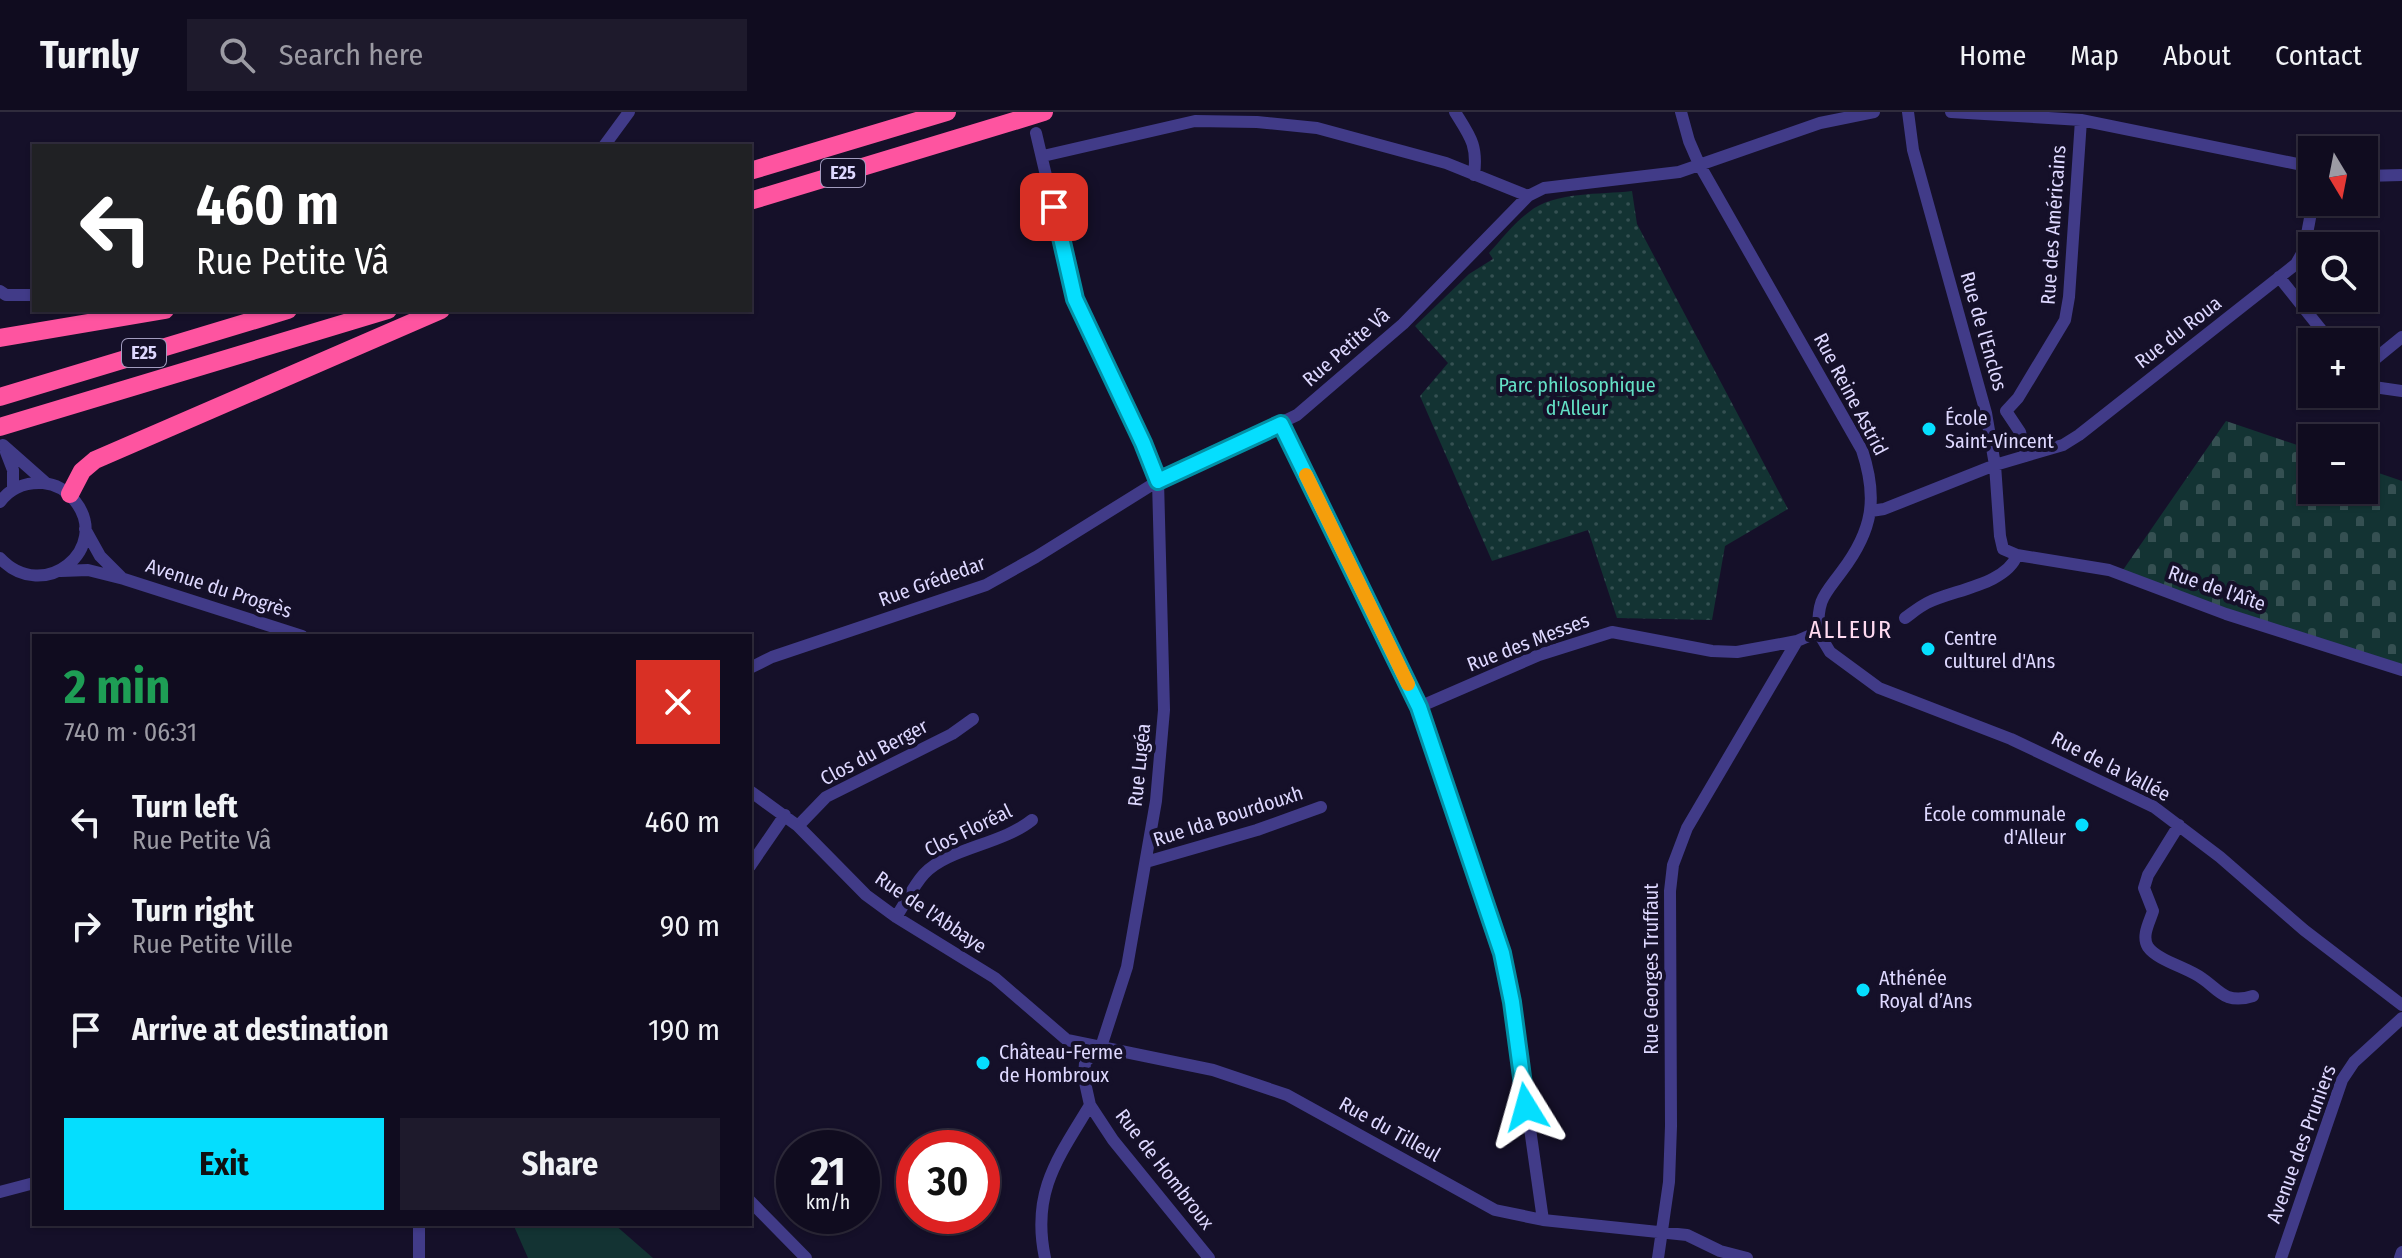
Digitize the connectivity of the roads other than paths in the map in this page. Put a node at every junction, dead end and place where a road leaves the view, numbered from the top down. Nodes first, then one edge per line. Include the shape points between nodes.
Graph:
1 (629, 112) edge
2 (947, 112) edge
3 (1044, 112) edge
4 (1455, 112) edge
5 (1681, 112) edge
6 (1874, 112) edge
7 (1908, 112) edge
8 (1951, 112) edge
9 (2081, 120) junction
10 (1036, 133) dead end
11 (605, 144) edge
12 (1043, 156) junction
13 (1699, 164) junction
14 (2298, 164) edge
15 (752, 170) edge
16 (1474, 175) junction
17 (2402, 175) edge
18 (2378, 176) edge
19 (1528, 196) junction
20 (752, 200) edge
21 (2310, 216) edge
22 (2279, 277) junction
23 (0, 291) edge
24 (32, 295) edge
25 (153, 312) edge
26 (281, 312) edge
27 (381, 312) edge
28 (436, 312) edge
29 (2320, 328) edge
30 (2402, 337) edge
31 (0, 338) edge
32 (2378, 357) edge
33 (2378, 386) edge
34 (2402, 391) edge
35 (0, 397) edge
36 (2006, 411) junction
37 (1986, 413) junction
38 (1281, 424) junction
39 (0, 427) edge
40 (2026, 456) junction
41 (1995, 465) junction
42 (1158, 481) junction
43 (46, 483) junction
44 (13, 489) junction
45 (70, 494) junction
46 (0, 502) edge
47 (1871, 511) junction
48 (85, 529) junction
49 (2017, 555) junction
50 (0, 558) edge
51 (61, 571) junction
52 (20, 573) junction
53 (0, 576) edge
54 (124, 579) junction
55 (1905, 618) dead end
56 (1818, 632) junction
57 (296, 634) edge
58 (1797, 641) junction
59 (752, 667) edge
60 (2402, 670) edge
61 (1419, 707) junction
62 (973, 719) dead end
63 (752, 792) edge
64 (1321, 807) dead end
65 (785, 815) junction
66 (1032, 820) dead end
67 (2179, 825) junction
68 (798, 826) junction
69 (1146, 862) junction
70 (752, 863) edge
71 (896, 917) junction
72 (2253, 996) dead end
73 (2402, 1005) edge
74 (2402, 1018) edge
75 (1101, 1047) junction
76 (1090, 1105) junction
77 (32, 1184) edge
78 (0, 1192) edge
79 (752, 1203) edge
80 (1543, 1220) junction
81 (419, 1226) edge
82 (1662, 1233) junction
83 (2402, 1252) edge
84 (419, 1258) edge
85 (806, 1258) edge
86 (1045, 1258) edge
87 (1209, 1258) edge
88 (1658, 1258) edge
89 (1747, 1258) edge
90 (2281, 1258) edge
91 (2400, 1258) edge

1 - 11 street
2 - 15 highway, E25
3 - 20 highway, E25
4 - 16 street via 1473,141
5 - 13 street, Rue Reine Astrid
6 - 13 street via 1820,123
7 - 37 street, Rue de l'Enclos via 1913,150
8 - 9 street
9 - 14 street
9 - 36 street, Rue des Américains via 2065,320
10 - 12 street
12 - 16 street via 1195,121 1257,122 1317,128
12 - 42 street via 1075,299
13 - 19 street via 1679,172 1544,188
13 - 47 street, Rue Reine Astrid via 1854,435 1871,478
16 - 19 street
17 - 18 street
19 - 38 street, Rue Petite Vâ via 1403,324 1320,398
21 - 22 street, Rue du Roua via 2304,250
22 - 29 street
22 - 40 street, Rue du Roua via 2079,435
23 - 24 street
25 - 31 highway
26 - 35 highway, E25
27 - 39 highway, E25
28 - 45 highway via 95,460
30 - 32 street
33 - 34 street
36 - 37 street
36 - 40 street via 2020,432
37 - 41 street, Rue de l'Enclos
38 - 42 street, Rue Petite Vâ
38 - 61 street
40 - 41 street, Rue du Roua
41 - 47 street, Rue du Roua
41 - 49 street, Rue de l'Enclos via 2001,544
42 - 59 street, Rue Grédedar via 986,585
42 - 69 street, Rue Lugéa via 1164,710
43 - 44 street
43 - 44 street via 3,445 13,470
43 - 45 street
44 - 46 street
45 - 48 street, Avenue du Progrès
47 - 56 street, Rue Reine Astrid via 1857,547 1818,607
48 - 51 street via 74,560
48 - 54 street, Avenue du Progrès via 100,556
49 - 55 street via 2002,574 1926,604
49 - 60 street, Rue de l'Aîte via 2109,570
50 - 52 street
51 - 52 street, Avenue du Progrès via 33,577
51 - 54 street, Avenue du Progrès via 88,570
52 - 53 street
54 - 57 street, Avenue du Progrès
56 - 58 street
56 - 67 street, Rue de la Vallée via 1830,652 1879,688 2097,778
58 - 61 street, Rue des Messes via 1725,652 1612,632 1539,655
58 - 82 street, Rue Georges Truffaut via 1687,828 1673,865 1671,1126
61 - 80 street via 1502,953
62 - 68 street, Clos du Berger via 826,797
63 - 65 street, Rue de l'Abbaye
64 - 69 street, Rue Ida Bourdouxh
65 - 68 street, Rue de l'Abbaye
65 - 70 street
66 - 71 street, Clos Floréal via 1018,831 939,862 923,874
67 - 72 street via 2144,888 2153,911 2146,943 2232,999
67 - 73 street, Rue de la Vallée
68 - 71 street, Rue de l'Abbaye via 866,895
69 - 75 street, Rue Lugéa via 1127,967
71 - 75 street, Rue de l'Abbaye via 995,978 1067,1040
74 - 90 street, Avenue des Pruniers via 2342,1080
75 - 76 street, Rue Lugéa via 1085,1062
75 - 80 street, Rue du Tilleul via 1213,1070 1287,1095 1495,1210
76 - 86 street via 1051,1168 1041,1216
76 - 87 street, Rue de Hombroux
77 - 78 street
79 - 85 street
80 - 82 street, Rue du Tilleul
81 - 84 street
82 - 88 street, Rue Georges Truffaut
82 - 89 street, Rue du Tilleul via 1687,1235
83 - 91 street

